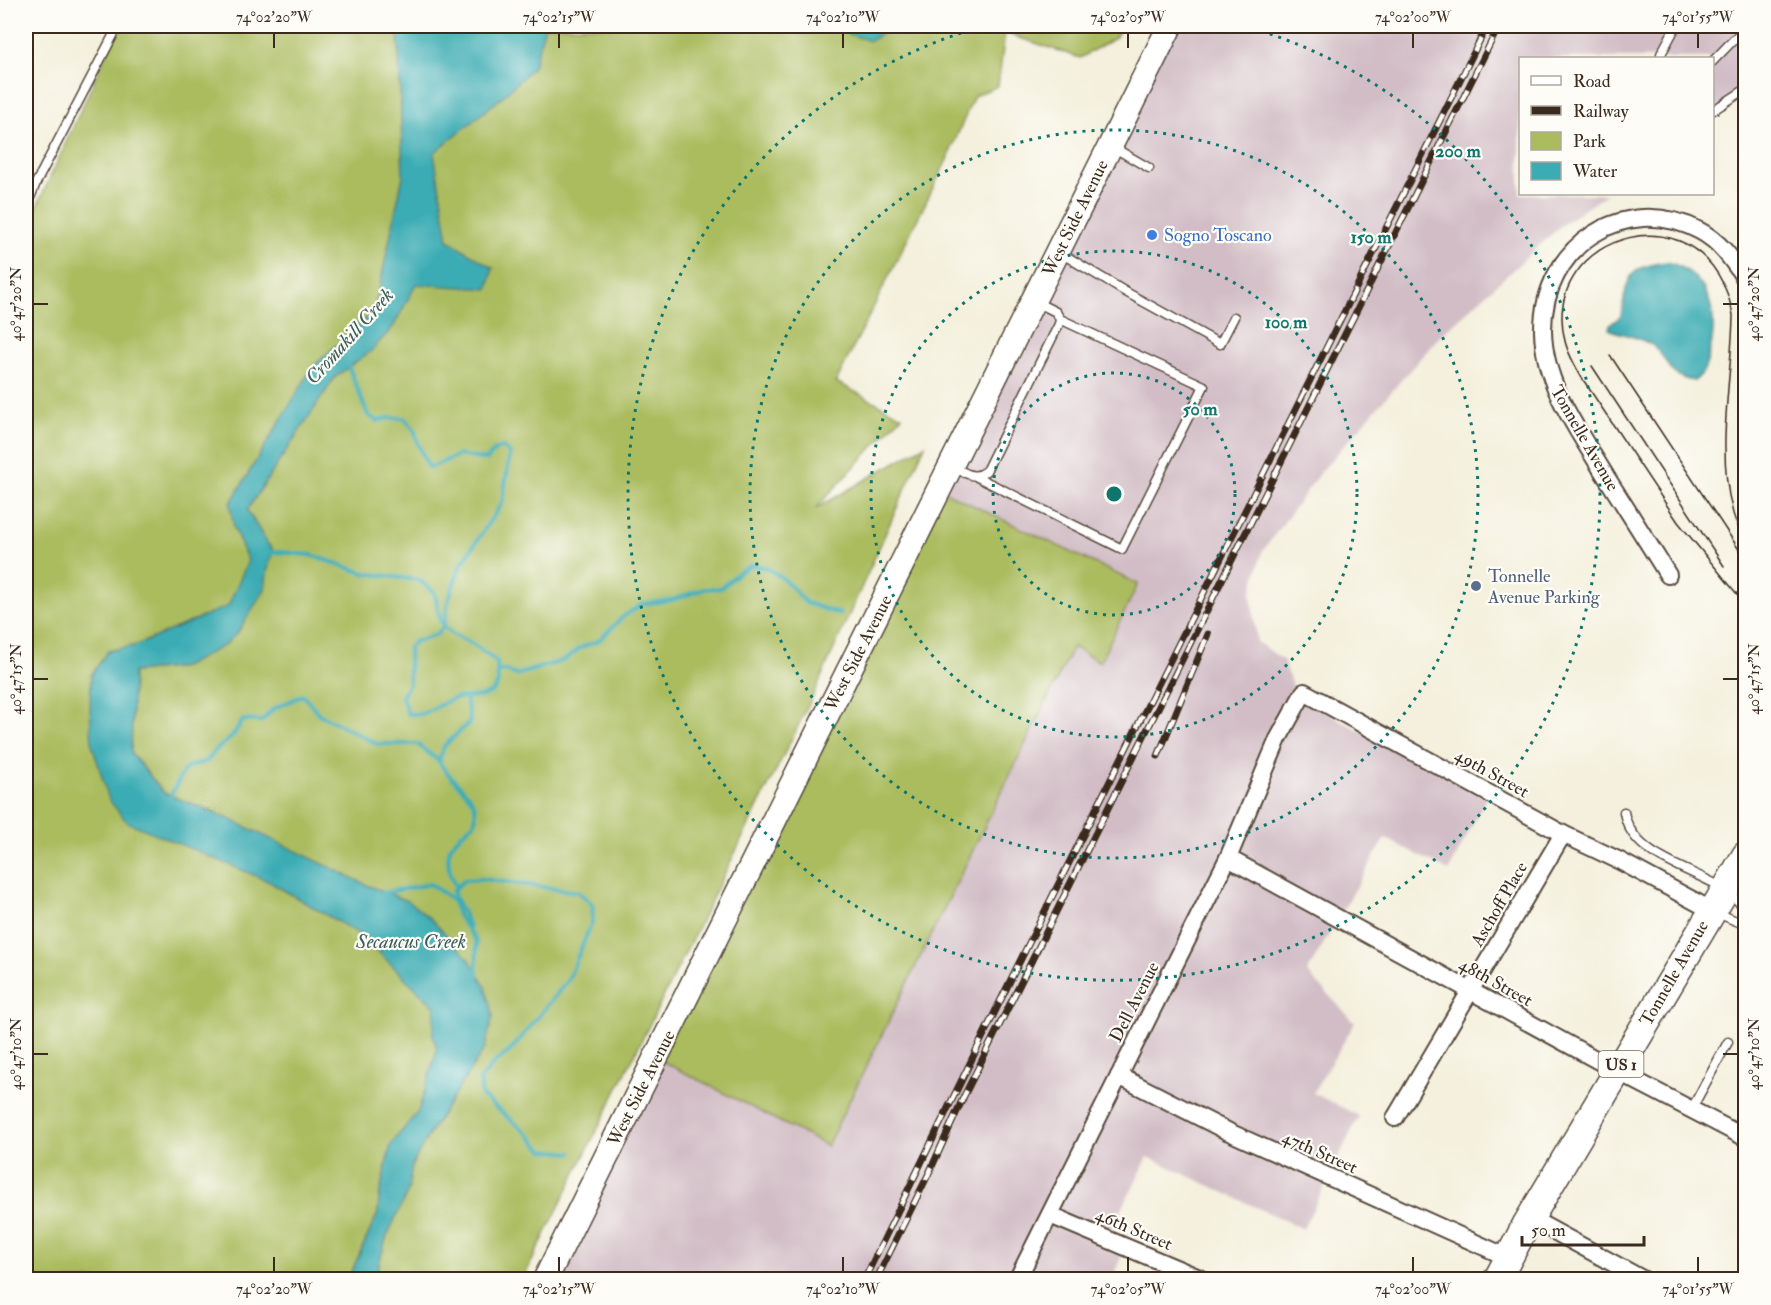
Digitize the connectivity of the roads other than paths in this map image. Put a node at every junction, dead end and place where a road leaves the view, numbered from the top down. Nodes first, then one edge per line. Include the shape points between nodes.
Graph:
1 (118, 26) edge
2 (1170, 26) edge
3 (1676, 26) edge
4 (1746, 27) edge
5 (1662, 57) edge
6 (1714, 61) edge
7 (1746, 88) edge
8 (1714, 110) edge
9 (1110, 146) junction
10 (1149, 168) dead end
11 (26, 208) edge
12 (1058, 252) junction
13 (1746, 280) edge
14 (1034, 301) junction
15 (1234, 317) dead end
16 (1060, 319) junction
17 (951, 465) junction
18 (977, 477) junction
19 (1668, 575) dead end
20 (1278, 739) joint
21 (1624, 812) dead end
22 (1563, 834) junction
23 (1746, 855) edge
24 (1228, 858) junction
25 (1718, 900) junction
26 (1746, 907) edge
27 (1746, 925) edge
28 (1471, 991) junction
29 (1728, 1042) dead end
30 (1617, 1071) junction
31 (1119, 1076) junction
32 (1691, 1110) junction
33 (1395, 1118) dead end
34 (1746, 1138) edge
35 (1050, 1215) junction
36 (1530, 1218) junction
37 (1503, 1269) edge
38 (545, 1280) edge
39 (1017, 1280) edge
40 (1204, 1280) edge
41 (1644, 1280) edge

1 - 11 lane
2 - 9 street, West Side Avenue
3 - 5 lane
4 - 6 lane
7 - 8 lane
9 - 10 lane
9 - 12 street, West Side Avenue
12 - 14 street, West Side Avenue
12 - 15 lane via 1220,344
13 - 19 street, Tonnelle Avenue via 1727,251 1701,231 1674,220 1642,218 1613,223 1570,252 1546,299 1543,331 1551,378 1573,422
14 - 16 lane via 1056,312
14 - 17 street, West Side Avenue
16 - 18 lane via 986,471
16 - 18 lane via 1204,386 1122,549
17 - 18 lane
17 - 38 street, West Side Avenue
20 - 22 street, 49th Street via 1304,692
20 - 24 street, Dell Avenue
21 - 25 lane via 1637,841
22 - 25 street, 49th Street
22 - 28 street, Aschoff Place
23 - 25 main road, Tonnelle Avenue / US 1
24 - 28 street, 48th Street
24 - 31 street, Dell Avenue
25 - 26 lane
25 - 27 lane
25 - 30 main road, Tonnelle Avenue / US 1
28 - 30 street, 48th Street
28 - 33 street, Aschoff Place
29 - 32 lane
30 - 32 street, 48th Street
30 - 36 main road, Tonnelle Avenue / US 1
31 - 35 street, Dell Avenue
31 - 37 street, 47th Street
32 - 34 street, 48th Street
35 - 39 street, Dell Avenue
35 - 40 street, 46th Street
36 - 37 main road, Tonnelle Avenue / US 1
36 - 41 street

